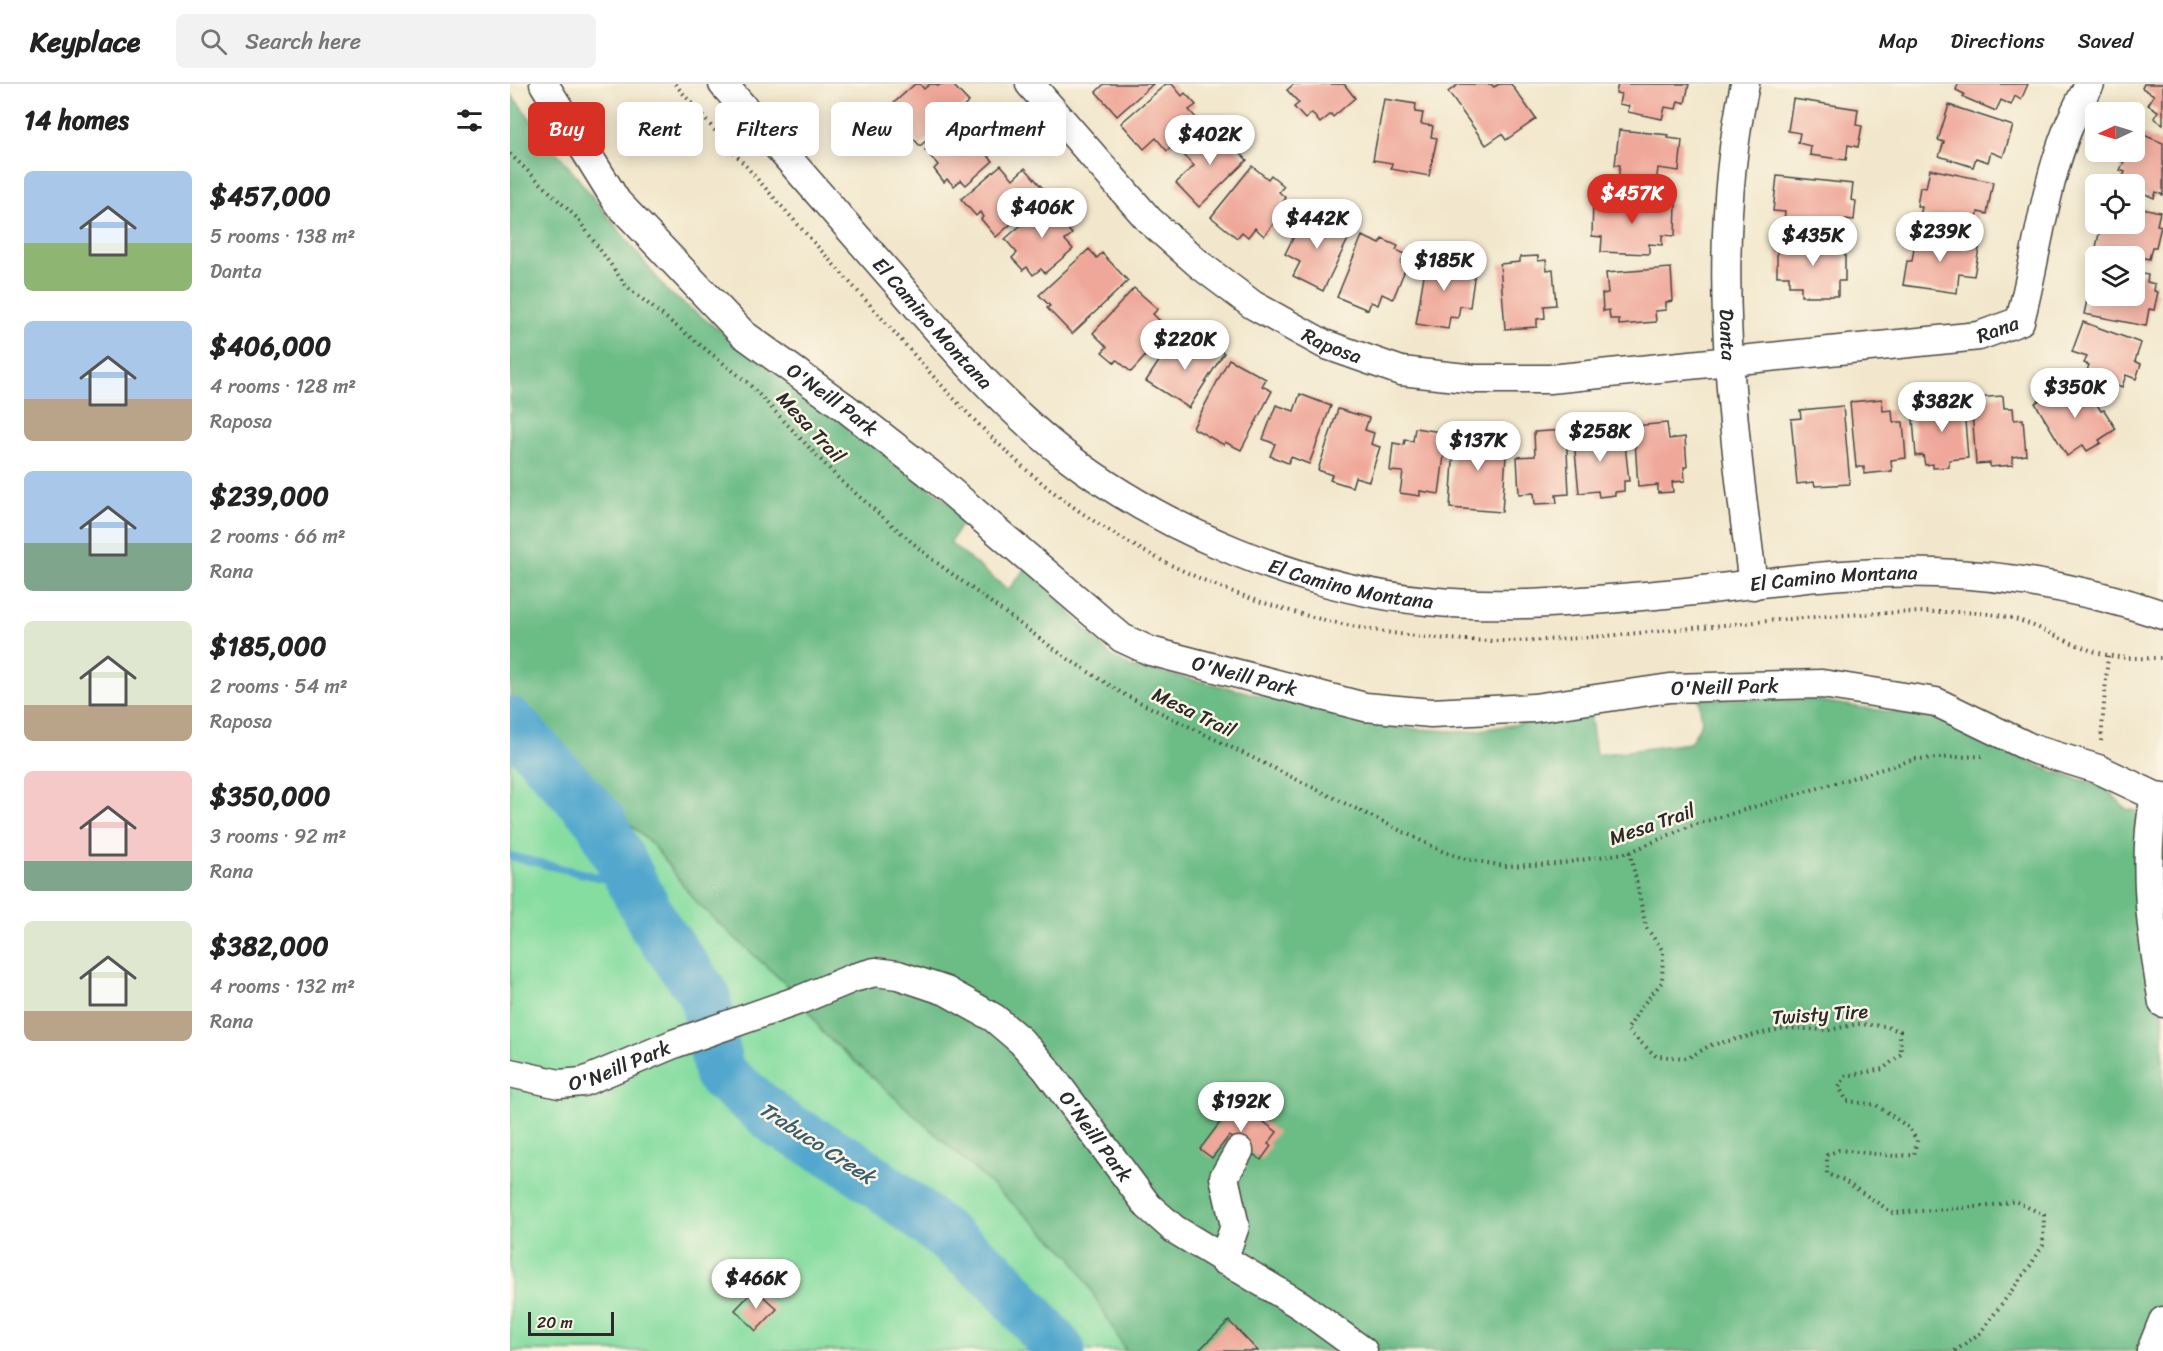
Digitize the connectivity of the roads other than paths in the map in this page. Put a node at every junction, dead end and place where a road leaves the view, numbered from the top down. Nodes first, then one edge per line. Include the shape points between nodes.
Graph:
1 (544, 84) edge
2 (723, 84) edge
3 (1030, 84) edge
4 (1745, 84) edge
5 (2090, 84) edge
6 (1729, 361) junction
7 (1752, 585) junction
8 (2163, 615) edge
9 (2159, 797) edge
10 (2163, 1003) edge
11 (510, 1073) edge
12 (1239, 1151) dead end
13 (1223, 1260) junction
14 (2163, 1321) edge
15 (1363, 1351) edge
16 (2151, 1351) edge

1 - 9 street, O'Neill Park via 618,202 743,334 928,473 1122,638 1150,651 1365,708 1431,713 1534,708 1670,688 1822,684 1936,702 2033,749 2098,769
2 - 7 street, El Camino Montana via 983,380 1064,453 1155,512 1204,538 1286,571 1377,594 1424,601 1557,603
3 - 6 street, Raposa via 1149,220 1253,305 1324,344 1401,371 1475,379 1550,379
4 - 6 street, Danta via 1737,120 1725,260
5 - 6 street, Rana via 2074,109 2056,161 2020,321 1979,336
6 - 7 street, Danta
7 - 8 street, El Camino Montana via 1922,573 2005,577 2078,590
9 - 10 street, O'Neill Park via 2149,831 2149,880
11 - 13 street, O'Neill Park via 559,1084 583,1082 853,978 875,972 898,975 946,991 994,1018 1021,1041 1148,1206 1174,1229
12 - 13 street via 1224,1178 1235,1226
13 - 15 street, O'Neill Park via 1300,1305
14 - 16 street

